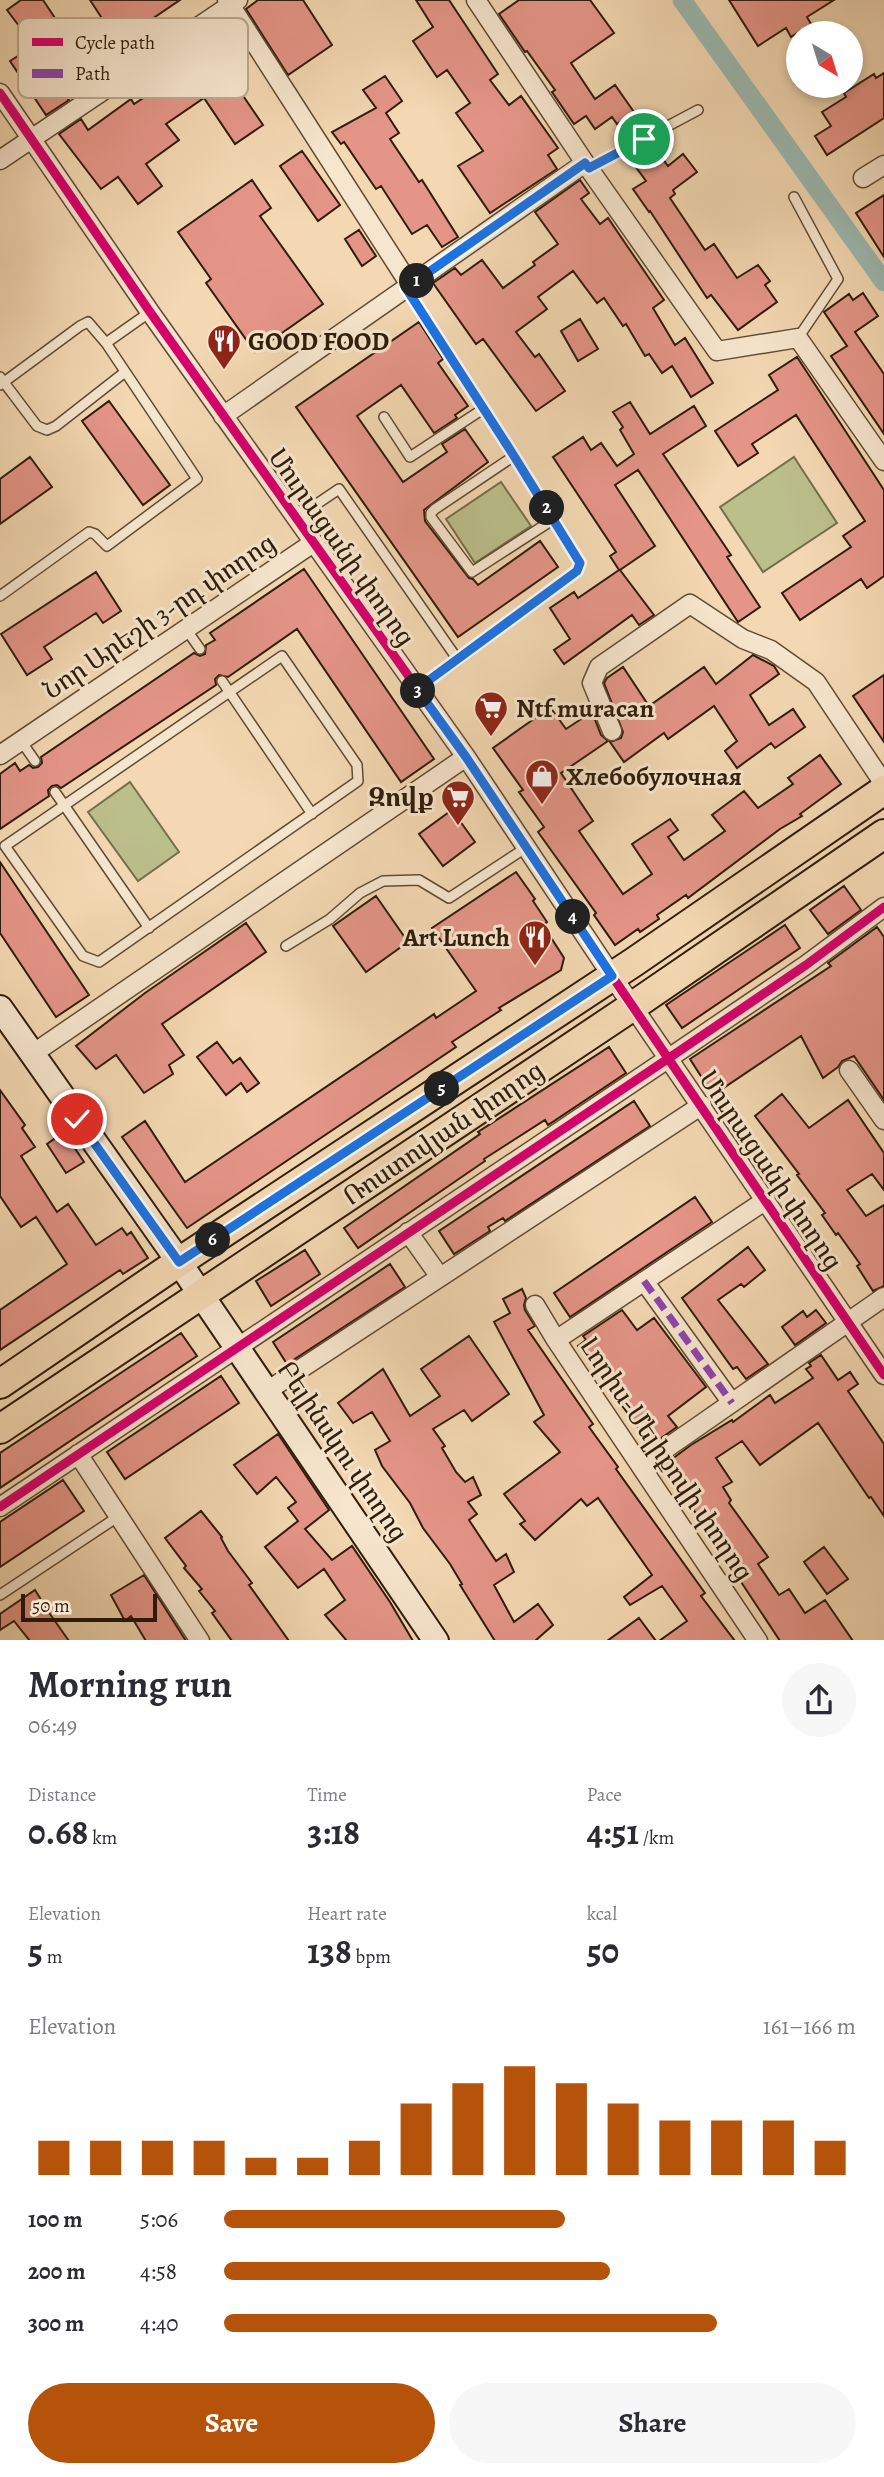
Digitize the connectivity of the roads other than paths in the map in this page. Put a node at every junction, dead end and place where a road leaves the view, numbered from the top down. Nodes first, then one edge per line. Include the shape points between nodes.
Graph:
1 (476, 0) edge
2 (231, 2) edge
3 (208, 18) edge
4 (241, 18) edge
5 (248, 29) edge
6 (0, 93) edge
7 (91, 98) edge
8 (698, 110) dead end
9 (31, 139) junction
10 (0, 160) edge
11 (884, 164) edge
12 (587, 165) junction
13 (863, 178) dead end
14 (794, 197) dead end
15 (408, 287) junction
16 (150, 312) junction
17 (798, 338) junction
18 (106, 342) junction
19 (125, 372) junction
20 (1, 381) edge
21 (483, 409) junction
22 (223, 416) junction
23 (384, 417) dead end
24 (514, 456) junction
25 (884, 461) edge
26 (296, 519) junction
27 (554, 519) junction
28 (313, 543) junction
29 (0, 596) edge
30 (186, 629) junction
31 (200, 649) dead end
32 (458, 660) junction
33 (222, 681) dead end
34 (417, 689) junction
35 (229, 692) junction
36 (612, 731) dead end
37 (21, 741) junction
38 (0, 755) edge
39 (466, 757) junction
40 (35, 761) dead end
41 (884, 784) edge
42 (884, 790) edge
43 (55, 792) dead end
44 (65, 805) junction
45 (312, 814) junction
46 (884, 834) edge
47 (527, 847) junction
48 (883, 911) edge
49 (149, 928) junction
50 (286, 946) dead end
51 (612, 976) junction
52 (633, 1006) junction
53 (0, 1008) edge
54 (31, 1055) junction
55 (669, 1058) junction
56 (849, 1070) dead end
57 (702, 1105) junction
58 (884, 1120) edge
59 (766, 1200) junction
60 (408, 1232) junction
61 (179, 1262) junction
62 (440, 1277) junction
63 (644, 1281) junction
64 (201, 1295) junction
65 (884, 1297) edge
66 (535, 1305) dead end
67 (848, 1321) junction
68 (556, 1340) junction
69 (236, 1348) junction
70 (884, 1375) edge
71 (0, 1384) edge
72 (267, 1391) junction
73 (732, 1403) junction
74 (0, 1429) edge
75 (78, 1454) junction
76 (641, 1466) junction
77 (0, 1507) edge
78 (121, 1516) junction
79 (0, 1595) edge
80 (200, 1640) edge
81 (436, 1640) edge
82 (758, 1640) edge

1 - 12 street
2 - 3 street
2 - 4 street
5 - 15 street
6 - 9 street, Մուրացանի փողոց
7 - 9 street
8 - 12 lane
9 - 10 street
9 - 16 street, Մուրացանի փողոց
11 - 13 street
12 - 15 street
12 - 17 street via 717,351
14 - 17 lane via 838,279
15 - 21 lane
15 - 22 street
16 - 18 lane
16 - 22 street, Մուրացանի փողոց
17 - 25 street
18 - 19 lane
18 - 20 lane via 88,322
19 - 20 lane via 47,430 37,426
19 - 29 lane via 197,480 107,546 89,532
21 - 23 lane via 410,457
21 - 24 lane
22 - 26 street, Մուրացանի փողոց
24 - 27 lane
24 - 27 lane via 435,509 430,517 472,572
26 - 28 street, Մուրացանի փողոց
26 - 32 lane via 339,489
27 - 32 lane via 580,563 577,571
28 - 30 street, Նոր Արեշի 3-րդ փողոց
28 - 34 street, Մուրացանի փողոց
30 - 31 lane
30 - 37 street, Նոր Արեշի 3-րդ փողոց
32 - 34 lane
33 - 35 lane
34 - 39 street, Մուրացանի փողոց
35 - 44 lane
35 - 45 lane
35 - 45 lane via 282,656 350,754 357,765 358,781
36 - 41 street via 592,683 599,667 691,604 743,639 771,649 816,682
37 - 38 street, Նոր Արեշի 3-րդ փողոց
37 - 40 lane
39 - 47 street, Մուրացանի փողոց
39 - 54 street
42 - 51 main road, Ռոստովյան փողոց
43 - 44 lane
44 - 49 lane
44 - 49 lane via 5,846 83,956 99,962
45 - 49 lane
46 - 52 main road, Ռոստովյան փողոց
47 - 50 lane via 449,898 418,880 383,881
47 - 51 street, Մուրացանի փողոց
48 - 55 street
51 - 52 street, Մուրացանի փողոց
51 - 61 main road, Ռոստովյան փողոց
52 - 55 street, Մուրացանի փողոց
52 - 64 main road, Ռոստովյան փողոց
53 - 54 main road, Բելինսկու փողոց
54 - 61 main road, Բելինսկու փողոց
55 - 57 street, Մուրացանի փողոց
55 - 60 street
56 - 58 street
57 - 59 street, Մուրացանի փողոց
57 - 62 street
59 - 63 street
59 - 67 street, Մուրացանի փողոց
60 - 62 street
60 - 69 street
61 - 64 main road, Բելինսկու փողոց
61 - 71 main road, Ռոստովյան փողոց
62 - 72 street
63 - 68 street
63 - 73 street
64 - 69 main road, Բելինսկու փողոց
64 - 74 main road, Ռոստովյան փողոց
65 - 67 street
66 - 68 street, Լորիս-Մելիքովի փողոց
67 - 70 street, Մուրացանի փողոց
67 - 73 street
68 - 76 street, Լորիս-Մելիքովի փողոց
69 - 72 main road, Բելինսկու փողոց
69 - 75 street
72 - 81 main road, Բելինսկու փողոց
73 - 76 street
75 - 77 street
75 - 78 street
76 - 82 street, Լորիս-Մելիքովի փողոց
78 - 79 lane
78 - 80 street

